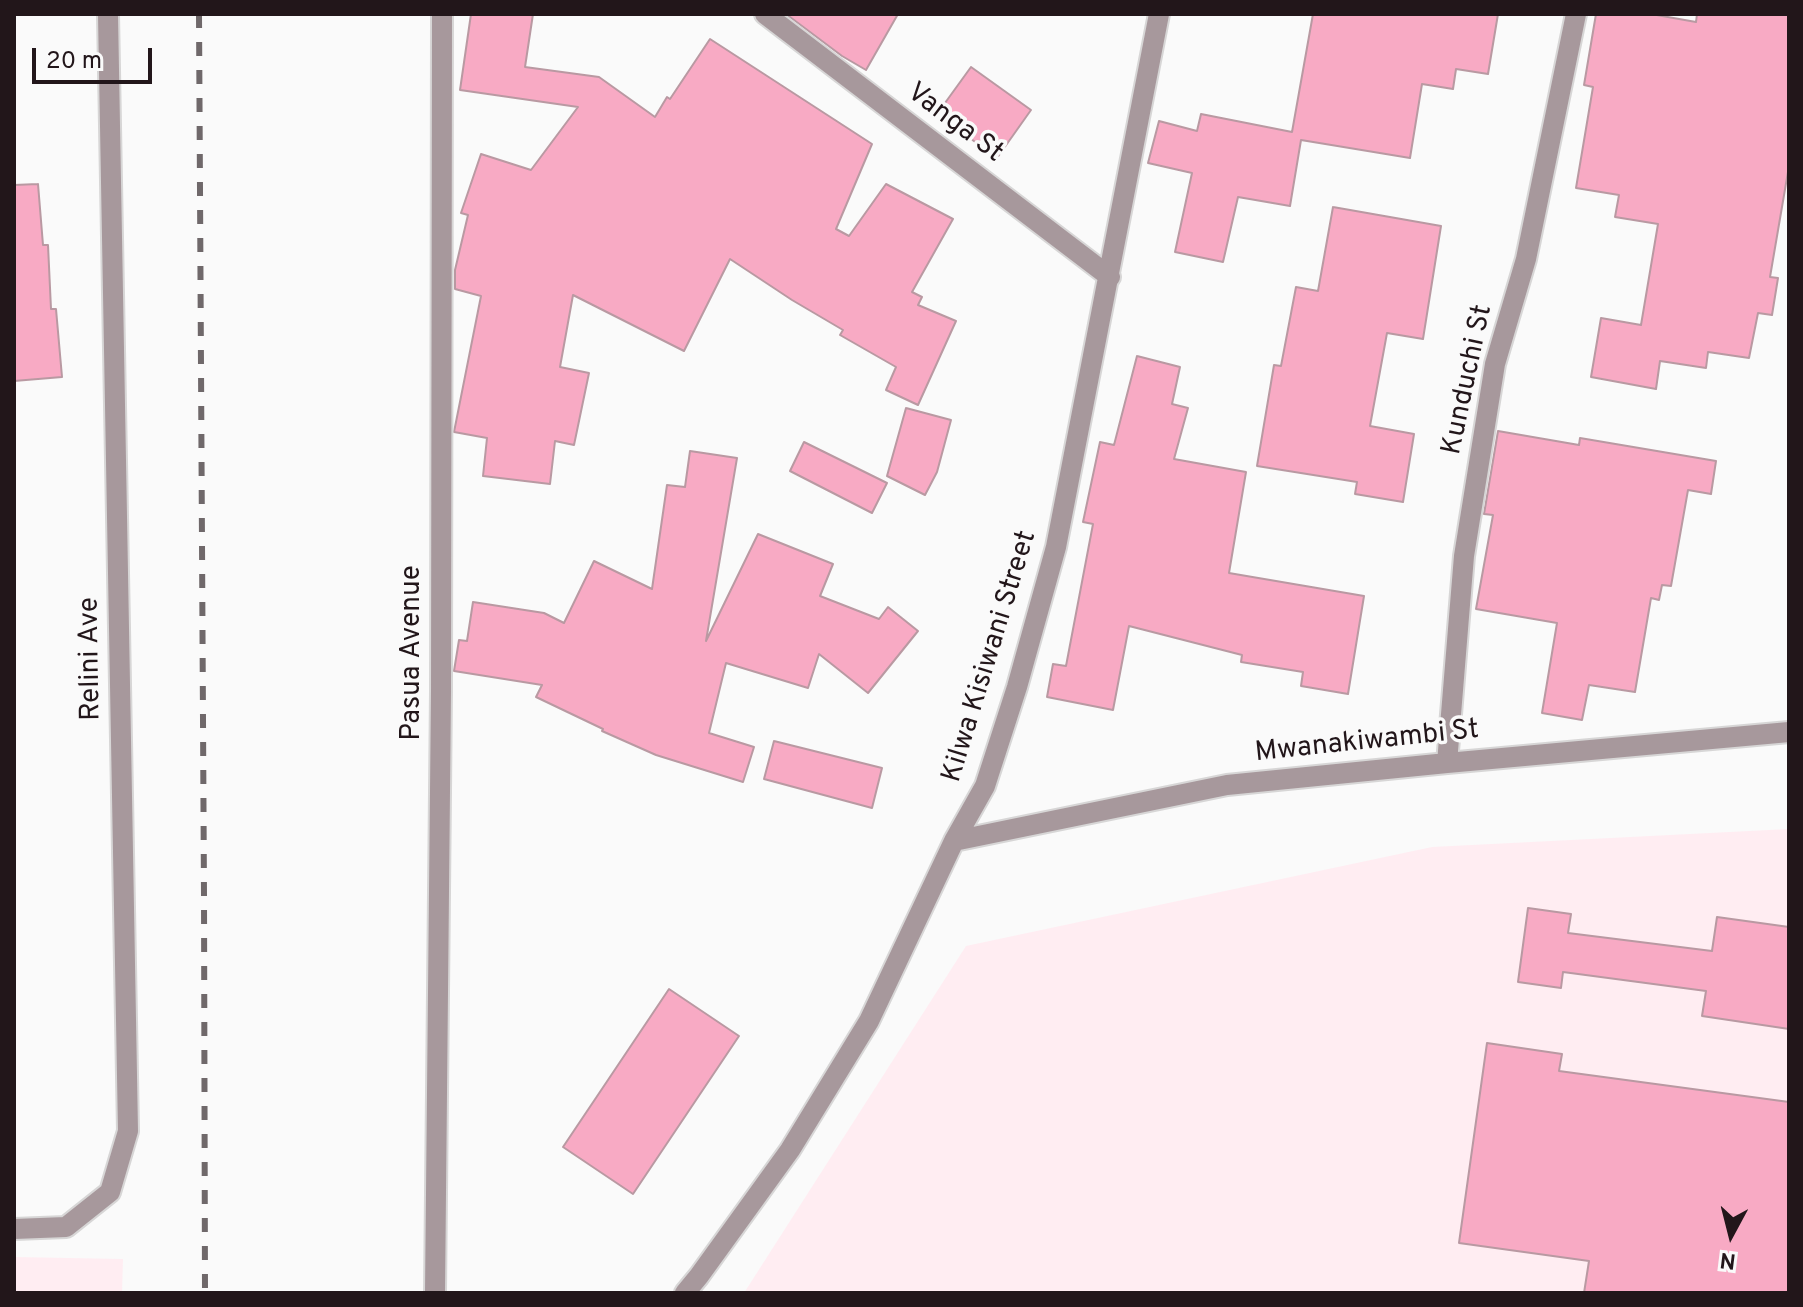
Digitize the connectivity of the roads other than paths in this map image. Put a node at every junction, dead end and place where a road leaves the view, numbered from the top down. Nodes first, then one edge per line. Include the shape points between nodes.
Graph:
1 (108, 14) edge
2 (442, 14) edge
3 (765, 14) edge
4 (1159, 14) edge
5 (1576, 14) edge
6 (1110, 277) junction
7 (1789, 732) edge
8 (1447, 763) junction
9 (954, 841) junction
10 (14, 1229) edge
11 (435, 1293) edge
12 (685, 1293) edge

1 - 10 street, Relini Ave via 128,1131 110,1192 66,1227
2 - 11 street, Pasua Avenue
3 - 6 street, Vanga St
4 - 6 street, Kilwa Kisiwani Street
5 - 8 street, Kunduchi St via 1526,259 1495,364 1464,556
6 - 9 street, Kilwa Kisiwani Street via 1056,547 985,786
7 - 8 street, Mwanakiwambi St
8 - 9 street, Mwanakiwambi St via 1227,785
9 - 12 street, Kilwa Kisiwani Street via 869,1021 790,1150

